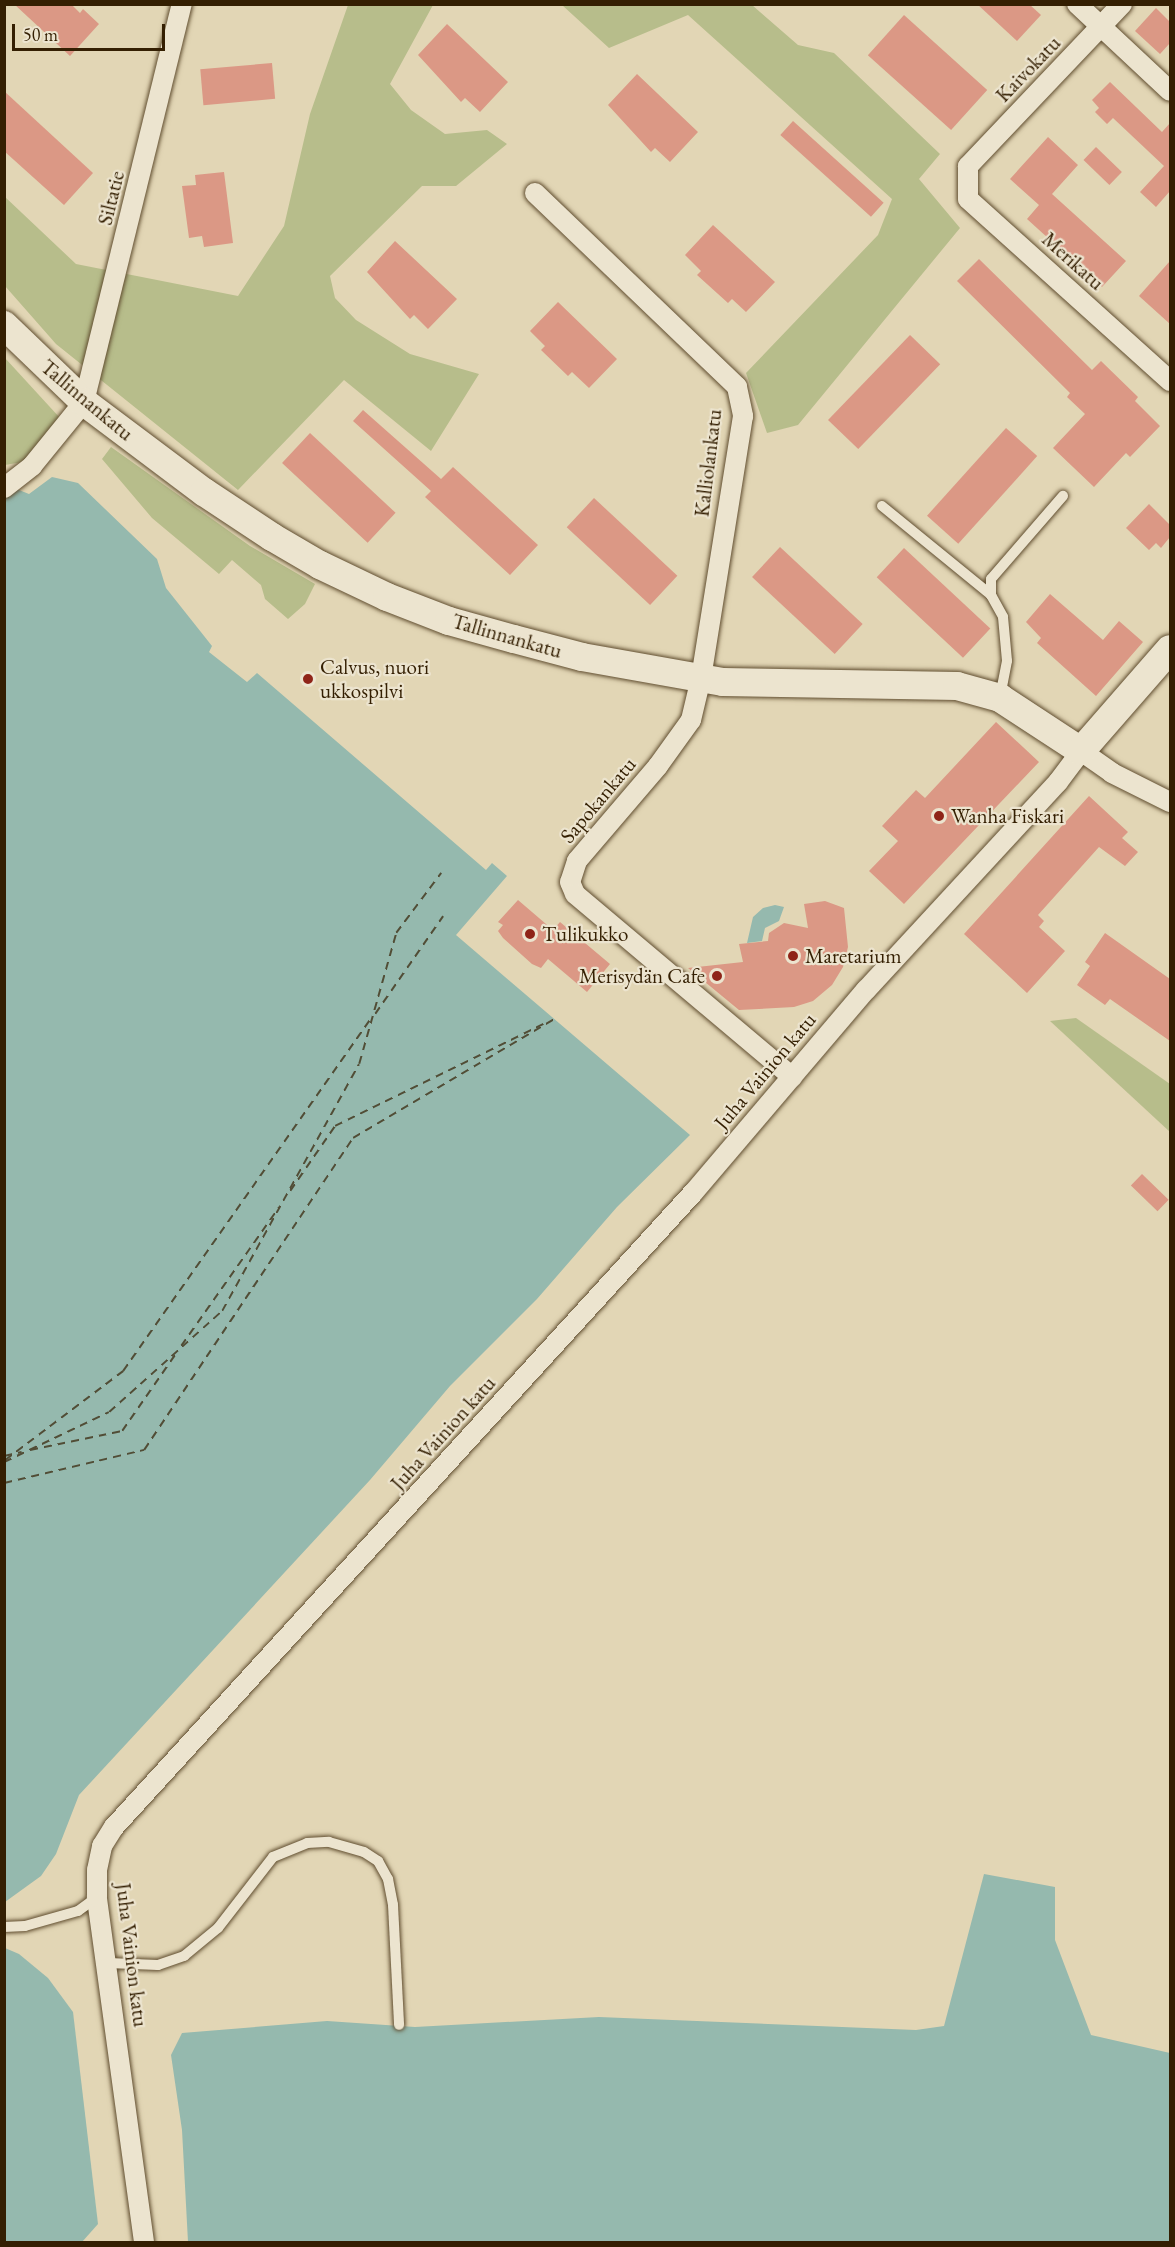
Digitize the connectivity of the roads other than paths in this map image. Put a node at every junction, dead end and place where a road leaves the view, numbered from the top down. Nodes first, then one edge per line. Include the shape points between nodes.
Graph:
1 (182, 4) edge
2 (1077, 4) edge
3 (1122, 4) edge
4 (1102, 27) junction
5 (1170, 91) edge
6 (968, 166) joint
7 (535, 193) dead end
8 (4, 325) edge
9 (1170, 381) edge
10 (84, 402) junction
11 (4, 488) edge
12 (1063, 496) dead end
13 (882, 506) dead end
14 (991, 595) junction
15 (1170, 649) edge
16 (701, 678) junction
17 (1000, 698) junction
18 (1082, 751) junction
19 (1170, 802) edge
20 (792, 1077) junction
21 (98, 1897) junction
22 (4, 1927) edge
23 (108, 1963) junction
24 (399, 2025) dead end
25 (144, 2242) edge

1 - 10 street, Siltatie
2 - 4 street
3 - 4 street, Kaivokatu
4 - 5 street
4 - 6 street, Kaivokatu
6 - 9 street, Merikatu via 968,199
7 - 16 street, Kalliolankatu via 737,387 742,416
8 - 10 street, Tallinnankatu
10 - 11 street via 32,466
10 - 16 street, Tallinnankatu via 213,499 320,565 387,597 449,621 582,657
12 - 14 lane via 991,579
13 - 14 lane
14 - 17 lane via 1004,617 1007,662
15 - 18 street
16 - 17 street, Tallinnankatu via 759,685 921,683 957,686
16 - 20 street, Sapokankatu via 691,720 658,766 577,861 570,882 575,894
17 - 18 street, Tallinnankatu
18 - 19 street via 1112,773
18 - 20 street, Juha Vainion katu
20 - 21 street, Juha Vainion katu via 693,1193 114,1827 102,1846 97,1870
21 - 22 lane via 78,1911 24,1926
21 - 23 street, Juha Vainion katu
23 - 24 lane via 158,1965 184,1956 218,1928 273,1857 307,1844 329,1842 364,1852 378,1861 388,1879 393,1905
23 - 25 street, Juha Vainion katu

